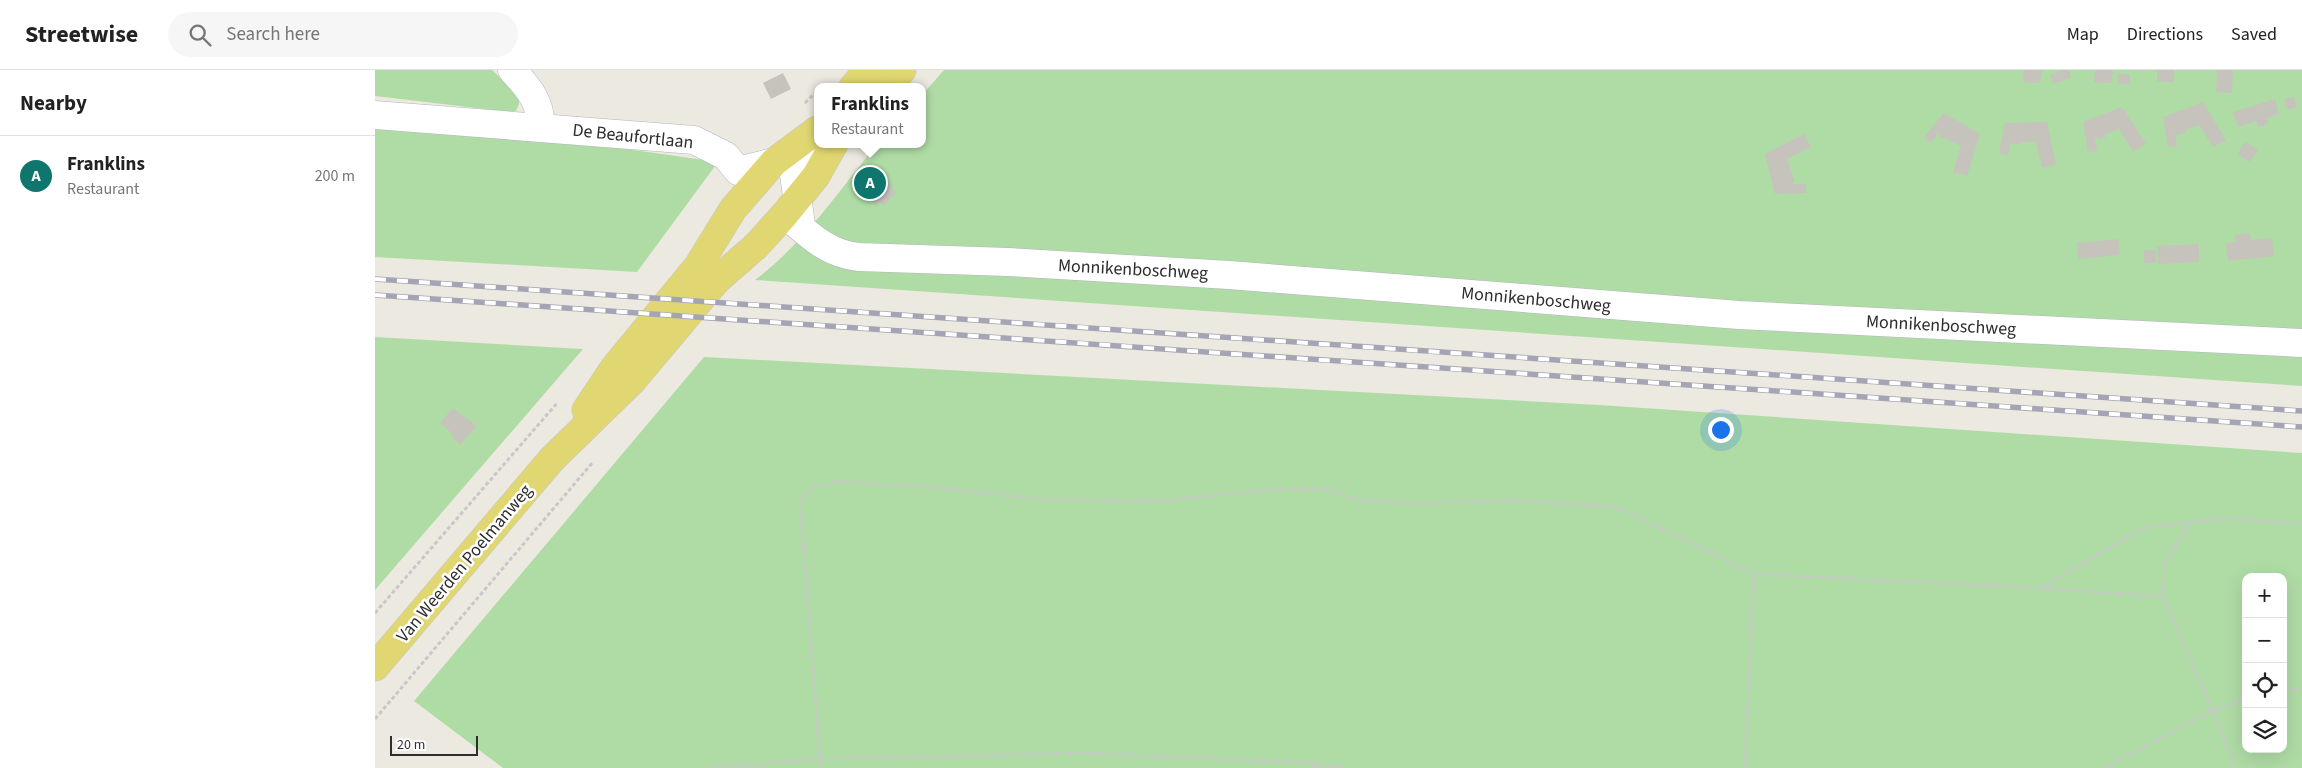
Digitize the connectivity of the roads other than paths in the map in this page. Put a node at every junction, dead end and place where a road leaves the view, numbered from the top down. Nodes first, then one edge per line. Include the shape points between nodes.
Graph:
1 (512, 70) edge
2 (868, 70) edge
3 (902, 70) edge
4 (857, 83) edge
5 (891, 83) edge
6 (375, 115) edge
7 (540, 128) junction
8 (810, 136) edge
9 (832, 148) edge
10 (774, 162) junction
11 (795, 214) junction
12 (2302, 343) edge
13 (552, 459) junction
14 (375, 667) edge

1 - 7 street via 529,88 541,114
2 - 4 main road
3 - 5 main road
6 - 7 street, De Beaufortlaan
7 - 10 street, De Beaufortlaan via 694,140 726,156 738,171
8 - 10 main road, Van Weerden Poelmanweg
8 - 11 street via 794,174
9 - 11 main road, Van Weerden Poelmanweg
10 - 13 main road, Van Weerden Poelmanweg via 733,209 698,266 614,368
11 - 12 street, Monnikenboschweg via 823,246 859,257 1229,275 1739,315
11 - 13 main road, Van Weerden Poelmanweg via 717,280 633,380
13 - 14 main road, Van Weerden Poelmanweg

